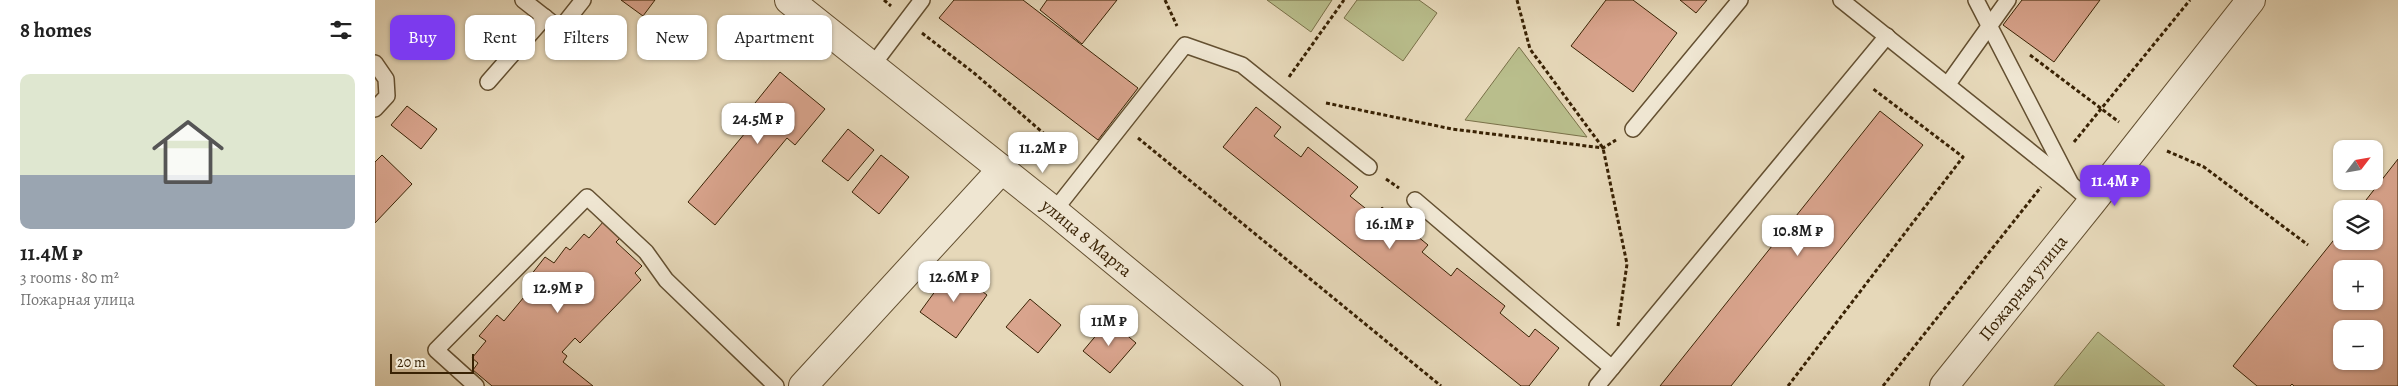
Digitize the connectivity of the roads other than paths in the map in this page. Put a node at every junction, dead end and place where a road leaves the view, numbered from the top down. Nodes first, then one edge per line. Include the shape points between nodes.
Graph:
1 (523, 0) edge
2 (583, 0) edge
3 (789, 0) edge
4 (922, 0) edge
5 (1740, 0) edge
6 (1841, 0) edge
7 (1976, 0) edge
8 (2008, 0) edge
9 (2251, 0) edge
10 (571, 15) edge
11 (545, 17) joint
12 (1989, 25) junction
13 (1887, 36) junction
14 (375, 63) edge
15 (872, 66) junction
16 (488, 82) dead end
17 (1948, 84) junction
18 (375, 108) edge
19 (1633, 129) dead end
20 (2057, 165) junction
21 (1369, 167) road end
22 (1002, 170) junction
23 (1415, 200) road end
24 (2092, 202) junction
25 (1054, 211) junction
26 (1612, 368) junction
27 (476, 386) edge
28 (775, 386) edge
29 (803, 386) edge
30 (1266, 386) edge
31 (1597, 386) edge
32 (1944, 386) edge

1 - 11 lane
2 - 10 lane
3 - 15 street, улица 8 Марта
4 - 15 lane
5 - 19 lane
6 - 13 lane
7 - 12 lane
8 - 12 lane
9 - 24 street, Пожарная улица
11 - 16 lane
12 - 17 lane
12 - 20 lane
13 - 17 lane
13 - 26 lane
14 - 18 lane via 386,78 387,96
15 - 22 street, улица 8 Марта
17 - 20 lane
20 - 24 lane via 2071,184
21 - 25 lane via 1242,64 1185,45
22 - 25 street, улица 8 Марта
22 - 29 street
23 - 26 lane
24 - 32 street, Пожарная улица
25 - 30 street, улица 8 Марта
26 - 31 lane
27 - 28 lane via 436,350 587,197 646,252 666,280

